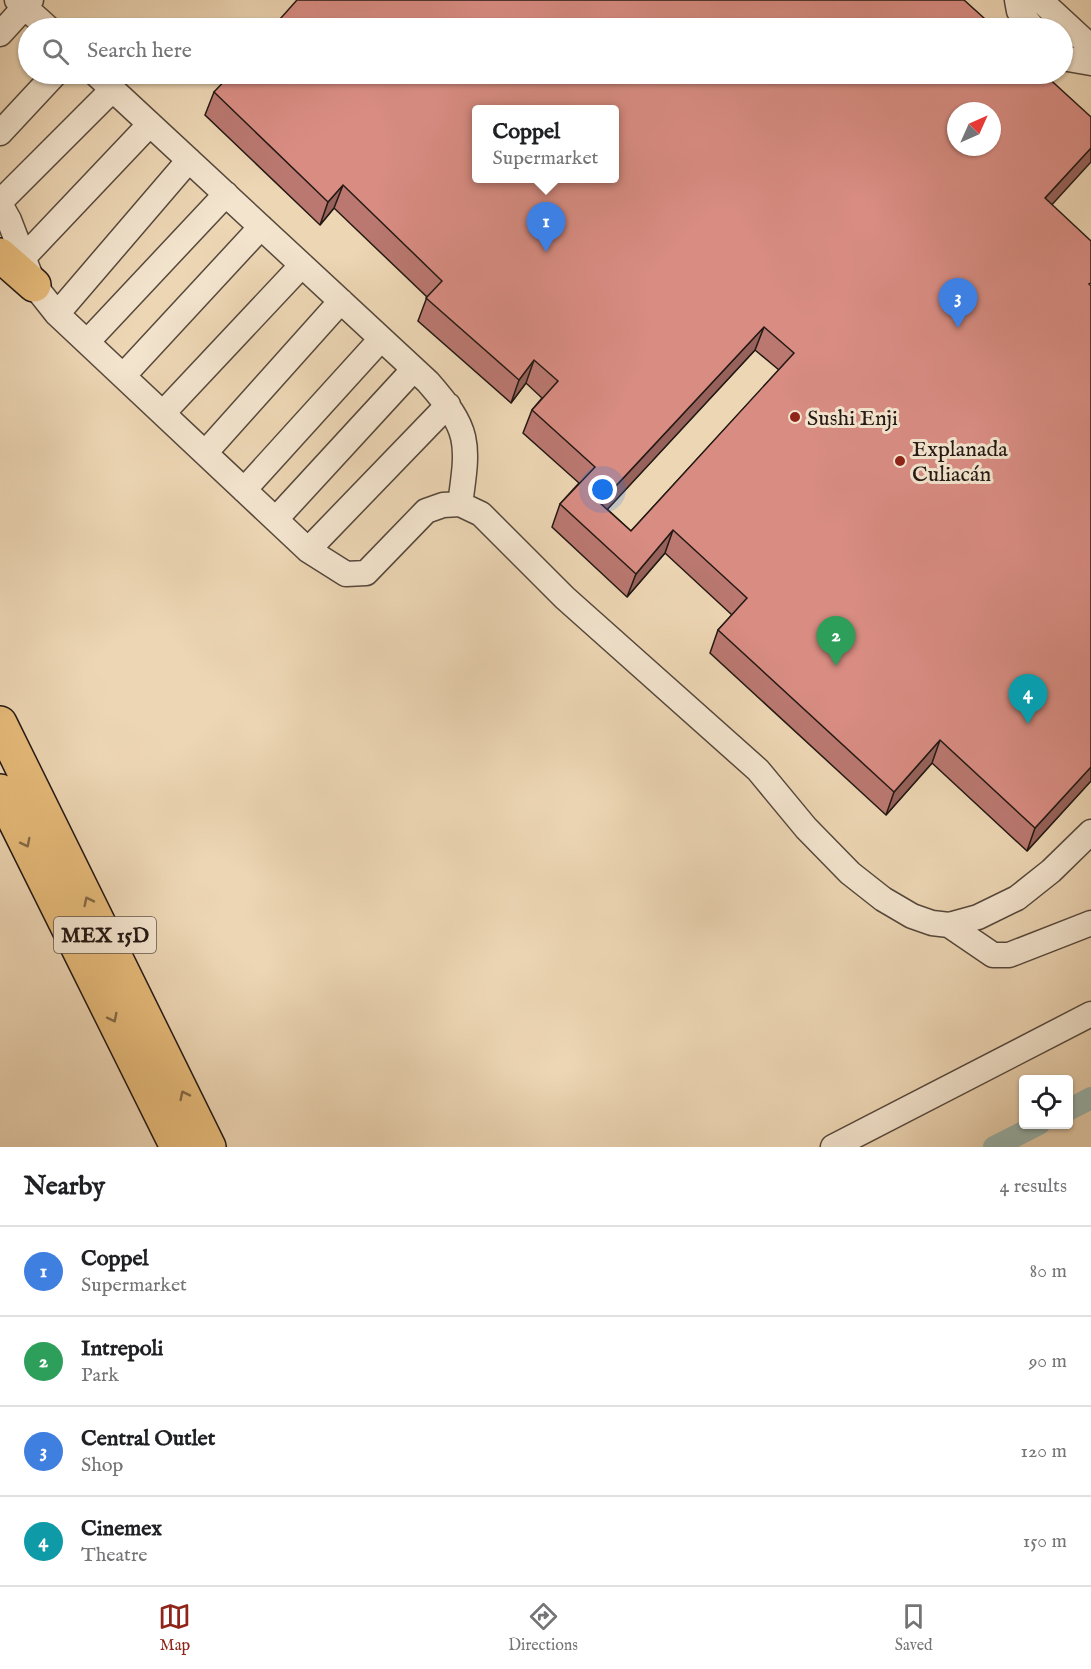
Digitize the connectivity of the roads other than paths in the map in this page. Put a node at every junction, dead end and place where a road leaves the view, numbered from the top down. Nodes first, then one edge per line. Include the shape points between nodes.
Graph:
1 (1017, 0) edge
2 (1040, 0) edge
3 (24, 2) edge
4 (39, 18) edge
5 (1025, 18) edge
6 (1060, 18) edge
7 (1073, 30) edge
8 (0, 34) edge
9 (1091, 46) edge
10 (1073, 60) edge
11 (1091, 63) edge
12 (47, 84) edge
13 (101, 84) edge
14 (107, 84) edge
15 (150, 124) junction
16 (0, 133) edge
17 (189, 160) junction
18 (226, 194) junction
19 (0, 203) edge
20 (261, 227) junction
21 (302, 265) junction
22 (19, 266) edge
23 (341, 301) junction
24 (57, 314) junction
25 (381, 339) junction
26 (88, 341) junction
27 (414, 369) junction
28 (123, 376) junction
29 (448, 405) junction
30 (163, 413) junction
31 (205, 453) junction
32 (244, 490) junction
33 (460, 504) junction
34 (276, 519) junction
35 (308, 549) junction
36 (0, 723) edge
37 (0, 791) edge
38 (1091, 832) edge
39 (1091, 923) edge
40 (949, 925) junction
41 (1091, 1014) edge
42 (177, 1147) edge
43 (209, 1147) edge
44 (833, 1147) edge

1 - 5 street
2 - 6 street
3 - 4 street
3 - 8 street
7 - 9 street
10 - 11 street
12 - 16 street
13 - 19 street
14 - 15 street
15 - 17 street
15 - 22 street
17 - 18 street
17 - 24 street
18 - 20 street
18 - 26 street
19 - 22 street via 9,220
20 - 21 street
20 - 28 street
21 - 23 street
21 - 30 street
22 - 24 street
23 - 25 street
23 - 31 street
24 - 26 street
25 - 27 street
25 - 32 street
26 - 28 street
27 - 29 street
27 - 34 street
28 - 30 street
29 - 33 street via 466,446
29 - 35 street
30 - 31 street
31 - 32 street
32 - 34 street
33 - 35 street via 426,511 366,573 346,574
33 - 40 street via 481,514 565,598 758,770 850,873 912,916
34 - 35 street
43 -> 36 highway, MEX 15D
37 -> 42 highway, MEX 15D
38 - 40 street via 1017,898 978,917
39 - 40 street via 1009,955 993,955
41 - 44 street

